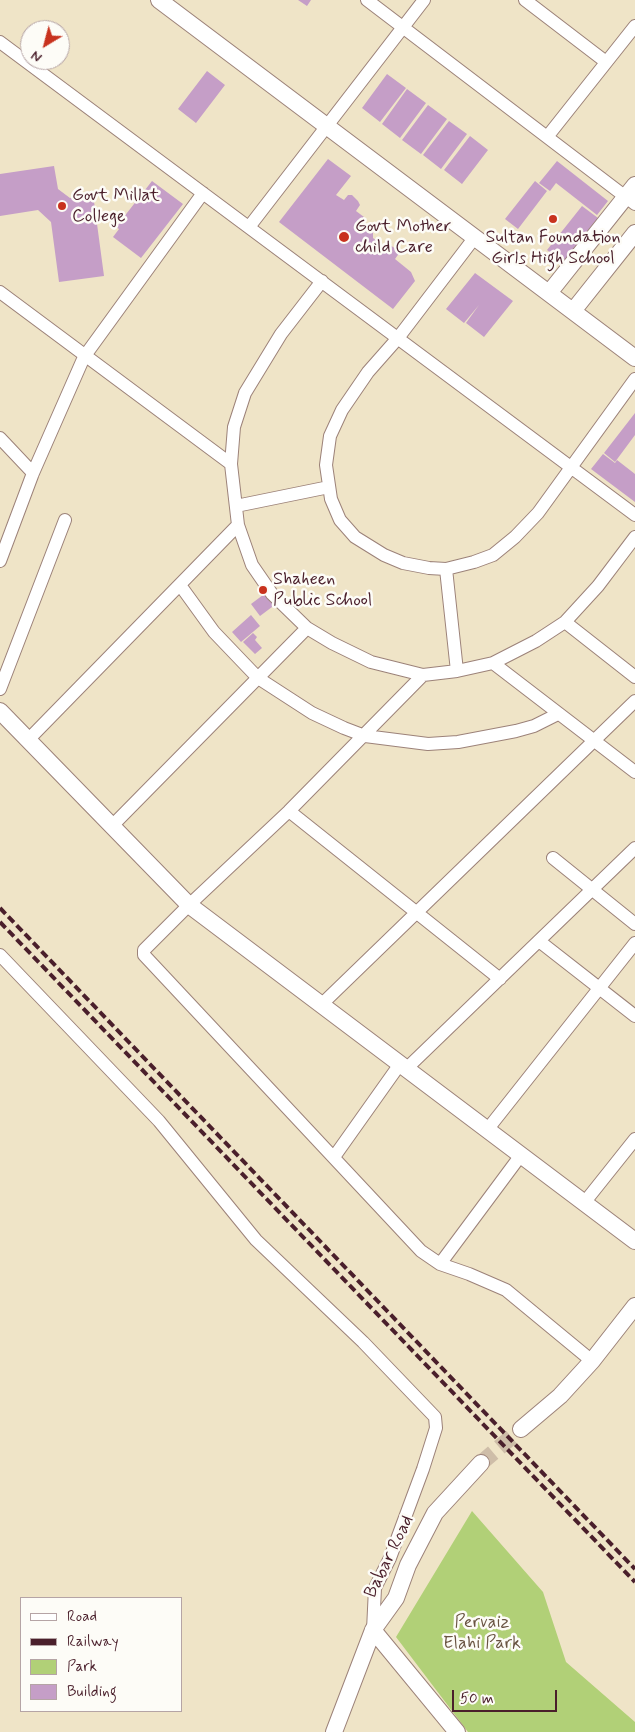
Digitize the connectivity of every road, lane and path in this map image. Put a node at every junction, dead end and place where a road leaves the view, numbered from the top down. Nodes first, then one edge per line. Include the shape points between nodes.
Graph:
1 (159, 0) edge
2 (367, 0) edge
3 (424, 0) edge
4 (531, 2) edge
5 (635, 26) edge
6 (403, 27) junction
7 (0, 42) edge
8 (606, 62) junction
9 (326, 126) junction
10 (547, 138) junction
11 (203, 193) junction
12 (632, 195) edge
13 (249, 227) junction
14 (635, 233) edge
15 (475, 237) junction
16 (322, 281) junction
17 (0, 292) edge
18 (549, 293) junction
19 (573, 311) junction
20 (398, 338) junction
21 (84, 357) junction
22 (635, 358) edge
23 (635, 380) edge
24 (0, 438) edge
25 (231, 464) junction
26 (572, 468) junction
27 (33, 473) junction
28 (329, 487) junction
29 (236, 506) junction
30 (635, 515) edge
31 (66, 520) dead end
32 (238, 525) junction
33 (635, 537) edge
34 (0, 561) edge
35 (446, 569) junction
36 (180, 585) junction
37 (565, 622) junction
38 (307, 628) junction
39 (493, 663) junction
40 (457, 671) junction
41 (423, 675) junction
42 (635, 677) edge
43 (258, 678) junction
44 (0, 689) edge
45 (635, 701) edge
46 (0, 711) edge
47 (558, 714) junction
48 (366, 736) junction
49 (28, 740) junction
50 (594, 741) junction
51 (635, 772) edge
52 (289, 812) junction
53 (111, 827) junction
54 (635, 848) edge
55 (553, 858) dead end
56 (592, 889) junction
57 (189, 904) junction
58 (417, 912) junction
59 (635, 924) edge
60 (539, 941) junction
61 (635, 942) edge
62 (0, 955) edge
63 (500, 979) junction
64 (599, 988) junction
65 (321, 1004) junction
66 (635, 1016) edge
67 (403, 1066) junction
68 (487, 1130) junction
69 (635, 1139) edge
70 (520, 1155) junction
71 (334, 1157) junction
72 (584, 1203) junction
73 (635, 1241) edge
74 (440, 1264) junction
75 (635, 1306) edge
76 (592, 1361) junction
77 (521, 1429) tunnel mouth
78 (481, 1463) tunnel mouth
79 (373, 1630) junction
80 (334, 1732) edge
81 (457, 1732) edge

1 - 9 street
2 - 6 street
3 - 6 street
4 - 8 street
5 - 8 street
6 - 9 street
6 - 10 street
7 - 11 street
8 - 10 street
9 - 13 street
9 - 15 street
10 - 12 street
11 - 13 street
11 - 21 street
12 - 18 street
13 - 16 street
14 - 19 street
15 - 18 street
15 - 20 street
16 - 20 street
16 - 25 street via 281,334 245,393 234,427
17 - 21 street
18 - 19 street
19 - 22 street
20 - 26 street
20 - 28 street via 368,372 342,410 330,436 326,465
21 - 25 street
21 - 27 street
23 - 26 street
24 - 27 street
25 - 29 street
26 - 30 street
26 - 35 street via 515,537 492,555
27 - 34 street
28 - 29 street
28 - 35 street via 340,520 369,547 403,563
29 - 32 street
31 - 44 street
32 - 36 street
32 - 38 street via 252,565 261,580
33 - 37 street via 598,586
35 - 40 street
36 - 43 street via 214,632
36 - 49 street
37 - 39 street
37 - 42 street
38 - 41 street via 371,662
38 - 43 street
39 - 40 street
39 - 47 street
40 - 41 street
41 - 48 street
43 - 48 street via 312,713
43 - 53 street
45 - 50 street
46 - 49 street
47 - 48 street via 534,726 458,742 428,744
47 - 50 street
48 - 52 street
49 - 53 street
50 - 51 street
50 - 58 street
52 - 57 street
52 - 58 street
53 - 57 street
54 - 56 street
55 - 56 street
56 - 59 street
56 - 60 street
57 - 65 street
57 - 71 street via 144,950 144,955
58 - 63 street
58 - 65 street
60 - 63 street
60 - 64 street
61 - 64 street
62 - 79 street via 159,1121 256,1240 370,1349 434,1417 436,1428 423,1469 390,1558 374,1588
63 - 67 street
64 - 66 street
64 - 68 street
65 - 67 street
67 - 68 street
67 - 71 street
68 - 70 street
69 - 72 street
70 - 72 street
70 - 74 street
71 - 74 street via 422,1251
72 - 73 street
74 - 76 street via 506,1290
75 - 76 street
76 - 77 street via 560,1396
78 - 79 street, Babar Road via 451,1493 424,1531 396,1598
79 - 80 street, Babar Road
79 - 81 street

